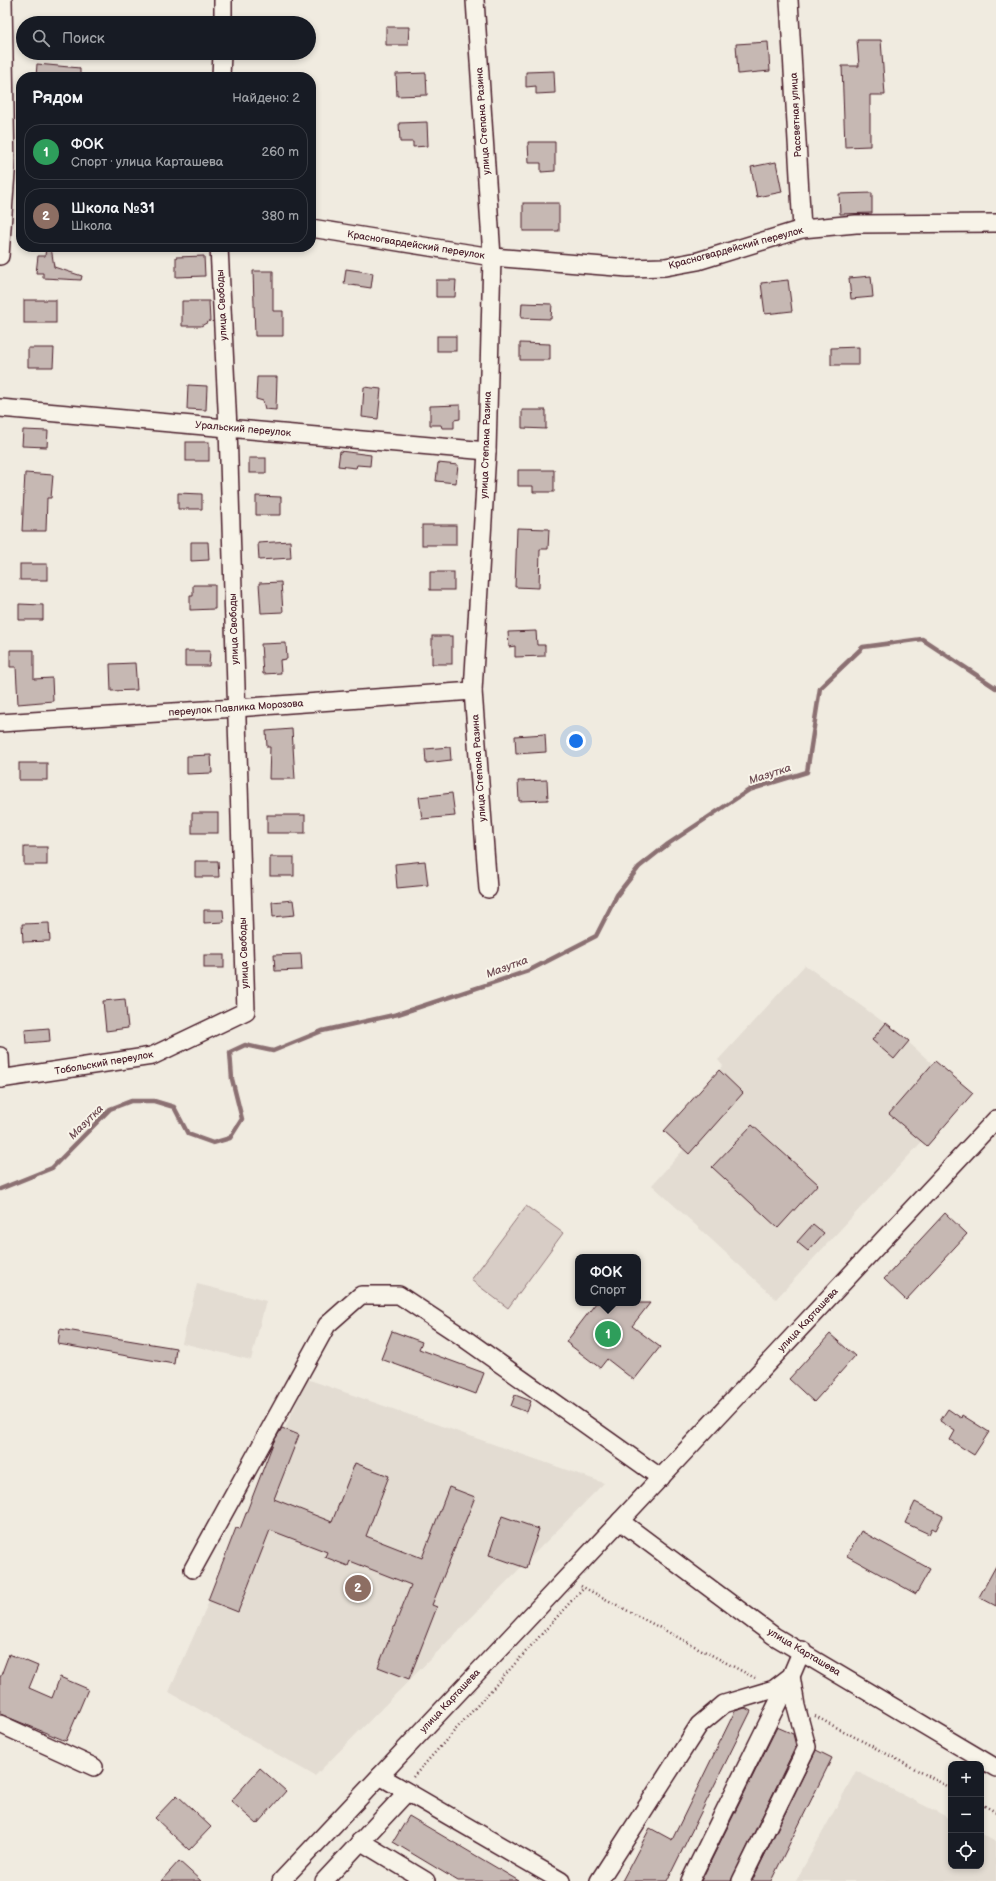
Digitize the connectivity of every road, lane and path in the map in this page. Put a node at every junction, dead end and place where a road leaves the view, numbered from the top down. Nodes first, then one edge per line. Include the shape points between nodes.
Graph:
1 (2, 0) edge
2 (223, 0) edge
3 (475, 0) edge
4 (789, 0) edge
5 (223, 16) edge
6 (222, 60) edge
7 (221, 72) edge
8 (9, 173) edge
9 (996, 223) edge
10 (316, 229) edge
11 (802, 229) junction
12 (219, 252) edge
13 (0, 256) edge
14 (492, 257) junction
15 (0, 408) edge
16 (228, 428) junction
17 (487, 451) junction
18 (473, 690) junction
19 (236, 708) junction
20 (0, 723) edge
21 (488, 889) dead end
22 (246, 1011) joint
23 (0, 1056) edge
24 (0, 1079) edge
25 (996, 1119) edge
26 (661, 1478) junction
27 (620, 1521) junction
28 (193, 1569) dead end
29 (584, 1587) dead end
30 (802, 1650) junction
31 (791, 1676) junction
32 (0, 1724) edge
33 (94, 1767) dead end
34 (996, 1768) edge
35 (380, 1776) junction
36 (405, 1791) junction
37 (984, 1806) edge
38 (996, 1812) edge
39 (360, 1841) junction
40 (280, 1881) edge
41 (324, 1881) edge
42 (426, 1881) edge
43 (561, 1881) edge
44 (599, 1881) edge
45 (690, 1881) edge
46 (741, 1881) edge

1 - 8 street
2 - 5 street
3 - 14 street, улица Степана Разина
4 - 11 street, Рассветная улица
6 - 7 street
8 - 13 street
9 - 11 street, Красногвардейский переулок via 856,224
10 - 14 street, Красногвардейский переулок
11 - 14 street, Красногвардейский переулок via 698,261 665,268 628,268
12 - 16 street, улица Свободы
14 - 17 street, улица Степана Разина
15 - 16 street, Уральский переулок
16 - 17 street, Уральский переулок
16 - 19 street, улица Свободы
17 - 18 street, улица Степана Разина
18 - 19 street, переулок Павлика Морозова
18 - 21 street, улица Степана Разина
19 - 20 street, переулок Павлика Морозова
19 - 22 street, улица Свободы
22 - 24 street, Тобольский переулок via 152,1056
23 - 24 street
25 - 26 street, улица Карташева
26 - 27 street, улица Карташева
26 - 28 street via 399,1295 361,1295 327,1325
27 - 30 street, улица Карташева via 774,1636
27 - 35 street, улица Карташева
29 - 36 path
30 - 31 street
30 - 34 street, улица Карташева
31 - 44 street via 774,1689 724,1704 699,1725
31 - 45 street
31 - 46 street via 807,1747
32 - 33 street
35 - 36 street
35 - 40 street, улица Карташева
36 - 39 street
36 - 43 street
37 - 38 path
39 - 41 street
39 - 42 street

